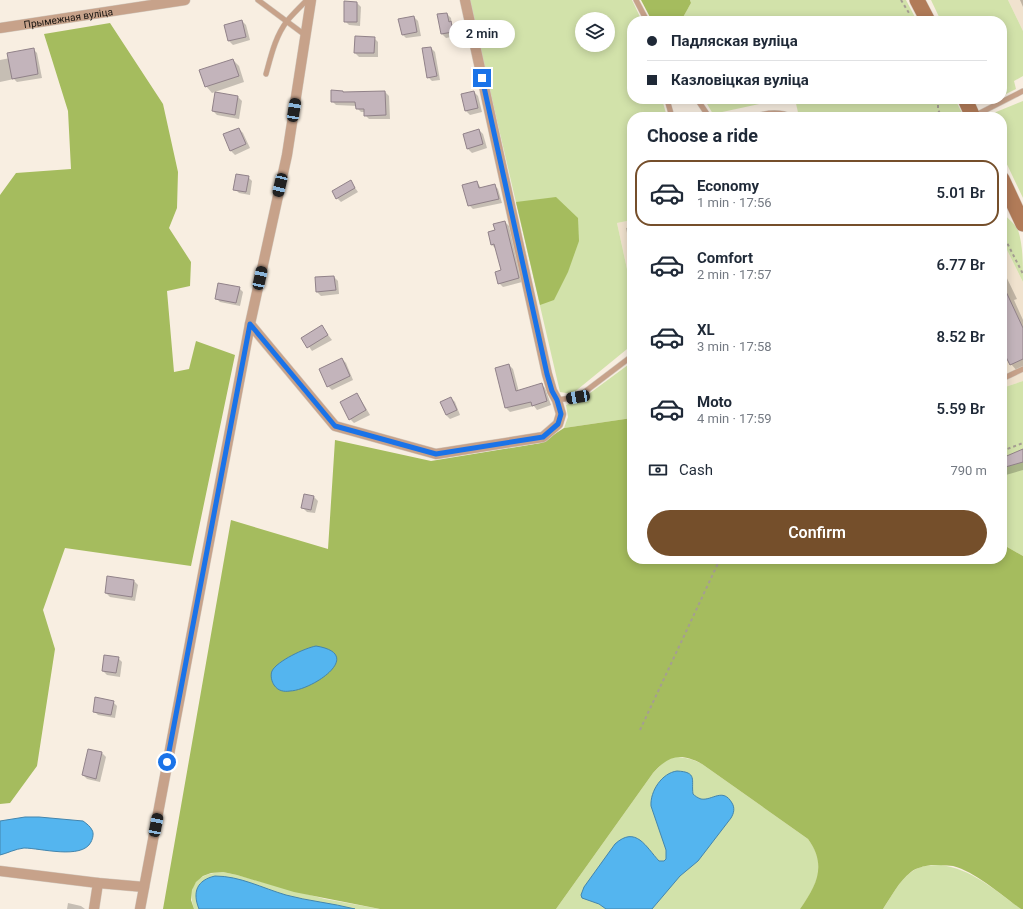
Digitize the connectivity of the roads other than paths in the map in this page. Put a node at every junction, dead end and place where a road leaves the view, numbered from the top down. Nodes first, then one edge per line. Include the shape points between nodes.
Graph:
1 (185, 0) edge
2 (258, 0) edge
3 (307, 0) edge
4 (311, 0) edge
5 (465, 0) edge
6 (636, 0) edge
7 (917, 0) edge
8 (644, 16) edge
9 (925, 16) edge
10 (287, 21) junction
11 (0, 28) edge
12 (306, 35) junction
13 (266, 74) dead end
14 (1023, 91) edge
15 (1007, 99) edge
16 (998, 104) edge
17 (983, 112) edge
18 (1007, 192) edge
19 (1023, 224) edge
20 (250, 324) junction
21 (627, 360) edge
22 (1023, 369) edge
23 (1007, 377) edge
24 (557, 400) junction
25 (0, 871) edge
26 (98, 883) junction
27 (144, 888) junction
28 (94, 909) edge
29 (140, 909) edge

1 - 11 street, Прымежная вуліца
2 - 10 lane
3 - 10 lane
4 - 12 street
5 - 24 street via 547,374
6 - 8 lane
7 - 9 main road
10 - 12 lane
10 - 13 lane via 279,33
12 - 20 street via 287,155
14 - 15 lane
16 - 17 lane
18 - 19 main road
20 - 24 street via 335,426 436,454 543,437 558,424 561,414
20 - 27 street
21 - 24 lane via 578,397
22 - 23 lane
25 - 26 street
26 - 27 street
26 - 28 street
27 - 29 street

